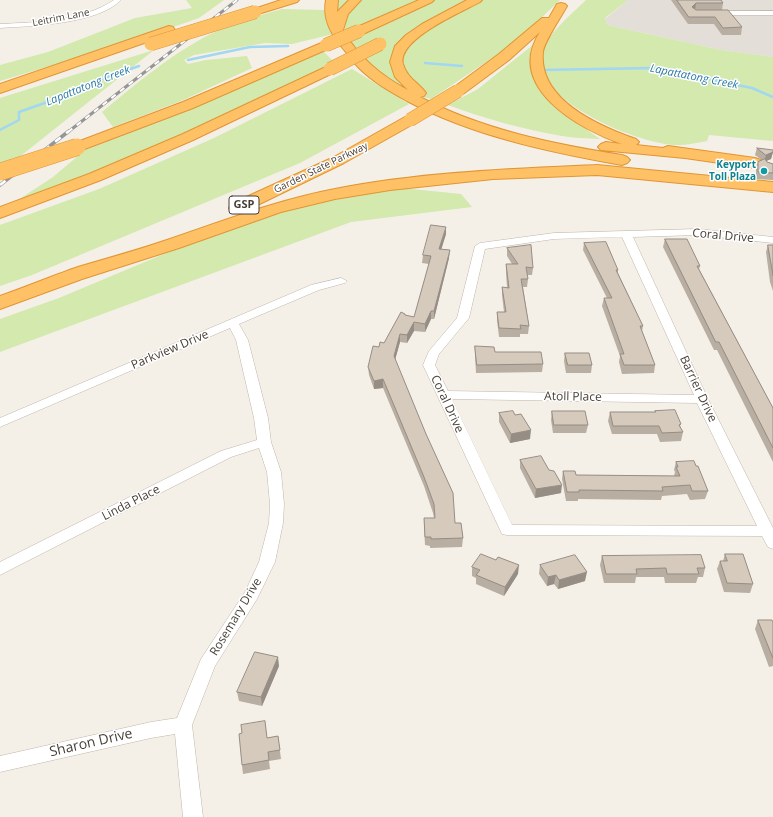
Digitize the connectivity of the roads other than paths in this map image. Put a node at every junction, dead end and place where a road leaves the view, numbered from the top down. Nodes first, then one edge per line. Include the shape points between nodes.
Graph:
1 (118, 0) edge
2 (293, 0) edge
3 (332, 0) edge
4 (355, 0) edge
5 (428, 0) edge
6 (469, 0) edge
7 (476, 0) edge
8 (564, 3) edge
9 (256, 6) edge
10 (704, 13) edge
11 (773, 13) edge
12 (0, 26) edge
13 (337, 29) junction
14 (0, 89) edge
15 (682, 154) junction
16 (0, 172) edge
17 (773, 186) edge
18 (0, 213) edge
19 (626, 234) junction
20 (773, 240) edge
21 (71, 276) junction
22 (341, 281) dead end
23 (0, 303) edge
24 (233, 324) junction
25 (443, 395) junction
26 (702, 399) junction
27 (0, 423) edge
28 (264, 442) junction
29 (766, 531) junction
30 (773, 543) edge
31 (0, 569) edge
32 (183, 725) junction
33 (0, 764) edge
34 (193, 817) edge

1 - 12 street, Leitrim Lane via 106,8 70,18
2 - 9 highway
3 - 13 highway via 331,16
4 - 13 highway via 342,13
5 - 16 highway, bridge via 188,105
6 - 18 highway, bridge via 188,137
7 - 15 highway via 418,33 399,49 395,58 397,70 415,91 463,115 518,132 619,149
8 - 15 highway via 541,40 536,54 536,65 544,86 572,114 597,129 625,141
8 - 21 highway, Garden State Parkway / GSP, bridge via 517,47 458,90 339,160 254,200
9 - 14 highway, bridge via 151,44
9 - 14 highway via 169,30
10 - 11 street
13 - 15 highway via 349,50 379,77 422,104 462,120 511,136 583,153 665,166 756,170
17 - 21 highway via 596,170 514,173 414,182 334,194 276,208
19 - 20 street, Coral Drive via 698,232
19 - 25 street, Coral Drive via 538,237 480,246 463,318 458,328 430,359 429,365
19 - 26 street, Barrier Drive
21 - 23 highway, Garden State Parkway / GSP
22 - 24 street, Parkview Drive via 315,287
24 - 27 street, Parkview Drive
24 - 28 street, Rosemary Drive via 242,340 261,418
25 - 26 street, Atoll Place
25 - 29 street, Coral Drive via 507,530
26 - 29 street, Barrier Drive
28 - 31 street, Linda Place via 226,454
28 - 32 street, Rosemary Drive via 276,483 277,510 267,562 251,595 207,664
29 - 30 street, Barrier Drive
32 - 33 street, Sharon Drive
32 - 34 street, Rosemary Drive

